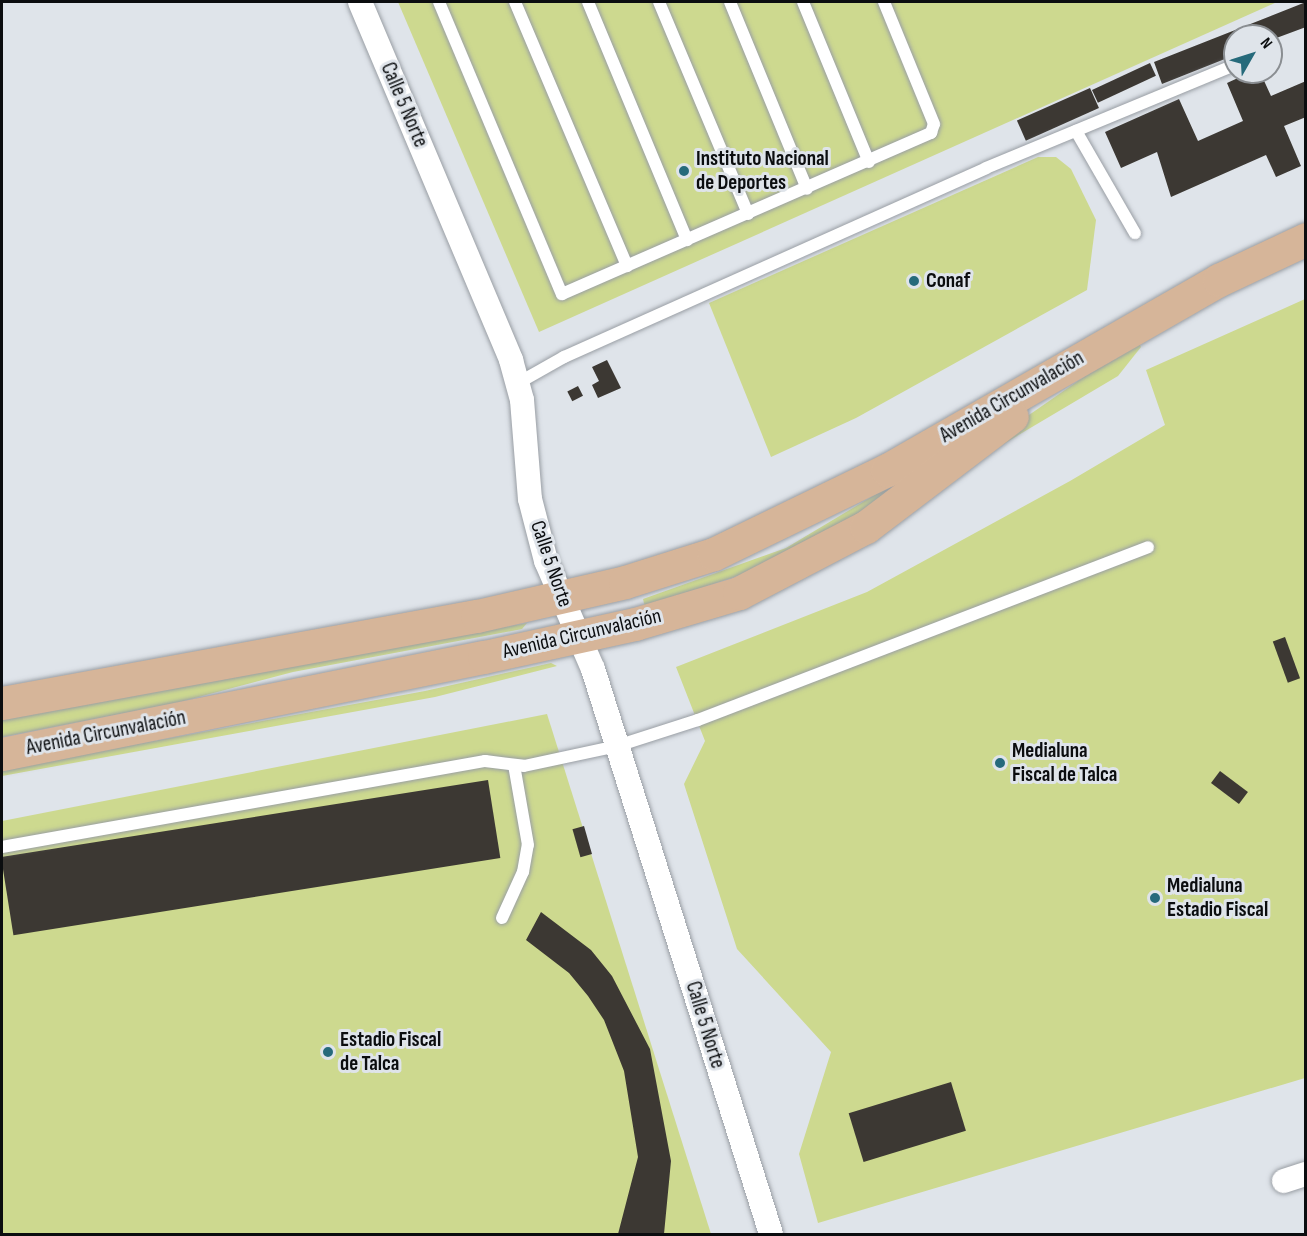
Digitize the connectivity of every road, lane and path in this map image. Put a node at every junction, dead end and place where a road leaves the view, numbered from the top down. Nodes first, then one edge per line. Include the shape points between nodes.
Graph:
1 (360, 2) edge
2 (440, 2) edge
3 (515, 2) edge
4 (588, 2) edge
5 (659, 2) edge
6 (730, 2) edge
7 (803, 2) edge
8 (884, 2) edge
9 (1223, 70) edge
10 (1076, 131) junction
11 (870, 162) junction
12 (807, 189) junction
13 (748, 214) junction
14 (1135, 233) dead end
15 (1305, 239) edge
16 (687, 240) junction
17 (627, 266) junction
18 (1092, 351) junction
19 (518, 383) junction
20 (1148, 547) dead end
21 (560, 596) junction
22 (578, 636) junction
23 (2, 703) edge
24 (617, 746) junction
25 (2, 754) edge
26 (514, 765) junction
27 (2, 847) edge
28 (502, 918) dead end
29 (771, 1234) edge

1 - 19 street, Calle 5 Norte
2 - 17 lane via 557,291 566,293
3 - 17 lane
4 - 16 lane
5 - 13 lane
6 - 12 lane
7 - 11 lane
8 - 11 lane via 934,129 926,138
9 - 10 lane
10 - 14 lane
10 - 19 lane via 616,333
11 - 12 lane
12 - 13 lane
13 - 16 lane
15 - 18 main road, Avenida Circunvalación via 1219,280
16 - 17 lane
18 - 21 main road, Avenida Circunvalación via 887,470 748,541 625,582
18 - 22 main road, Avenida Circunvalación via 866,527 822,554 739,593
19 - 21 street, Calle 5 Norte via 530,499
20 - 24 lane via 698,720
21 - 22 street, Calle 5 Norte
21 - 23 main road, Avenida Circunvalación via 477,616
22 - 24 street, Calle 5 Norte
22 - 25 main road, Avenida Circunvalación
24 - 26 lane
24 - 29 street, Calle 5 Norte
26 - 27 lane via 485,761
26 - 28 lane via 528,845 523,872

